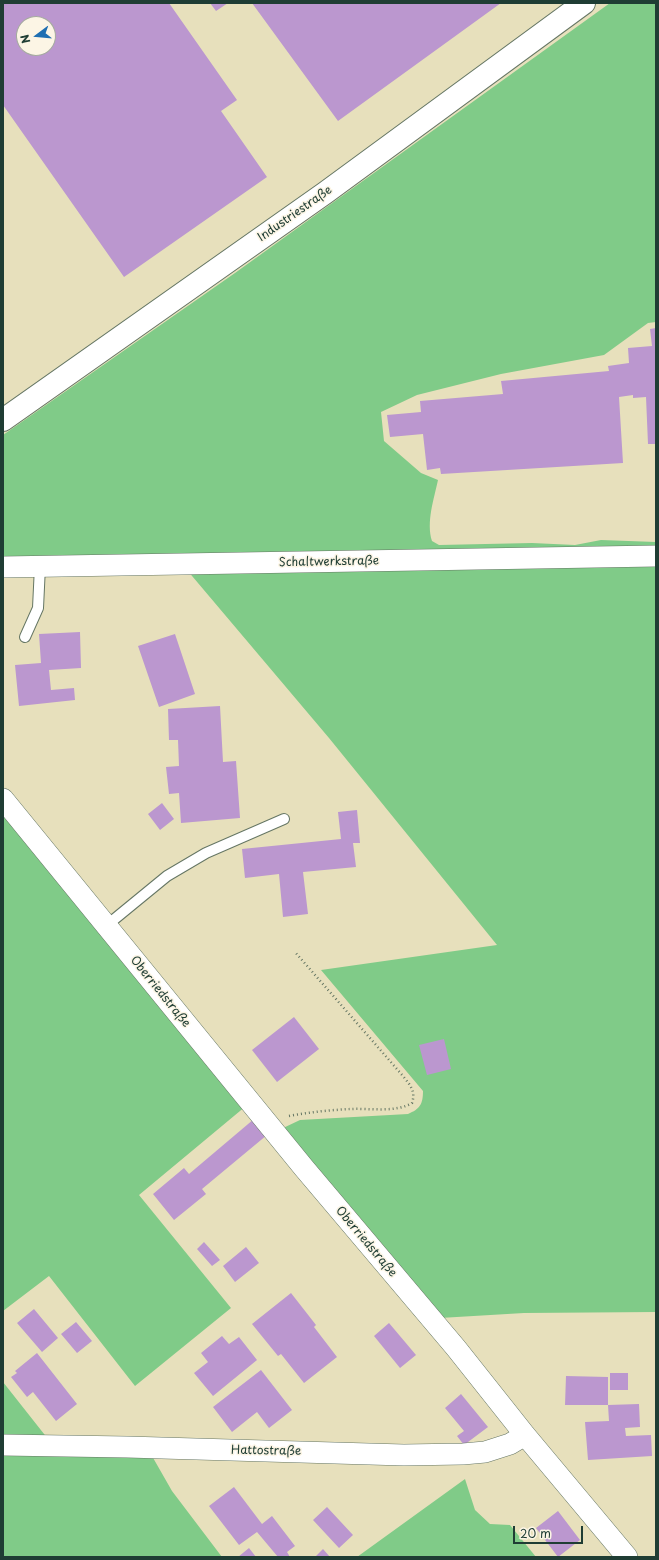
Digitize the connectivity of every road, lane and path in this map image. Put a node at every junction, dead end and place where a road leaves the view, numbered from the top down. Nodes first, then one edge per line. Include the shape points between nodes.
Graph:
1 (584, 3) edge
2 (3, 420) edge
3 (656, 556) edge
4 (40, 566) junction
5 (3, 567) edge
6 (25, 637) dead end
7 (3, 799) edge
8 (284, 819) dead end
9 (106, 926) junction
10 (295, 952) dead end
11 (266, 1121) junction
12 (525, 1435) junction
13 (3, 1445) edge
14 (627, 1557) edge

1 - 2 street, Industriestraße via 325,192
3 - 4 street, Schaltwerkstraße
4 - 5 street, Schaltwerkstraße
4 - 6 lane via 38,608
7 - 9 street, Oberriedstraße
8 - 9 lane via 206,853 167,876
9 - 11 street, Oberriedstraße
10 - 11 path via 403,1076 413,1089 414,1097 406,1106 396,1108 325,1111
11 - 12 street, Oberriedstraße via 456,1348
12 - 13 street, Hattostraße via 510,1444 485,1452 463,1454 397,1455
12 - 14 street, Oberriedstraße

